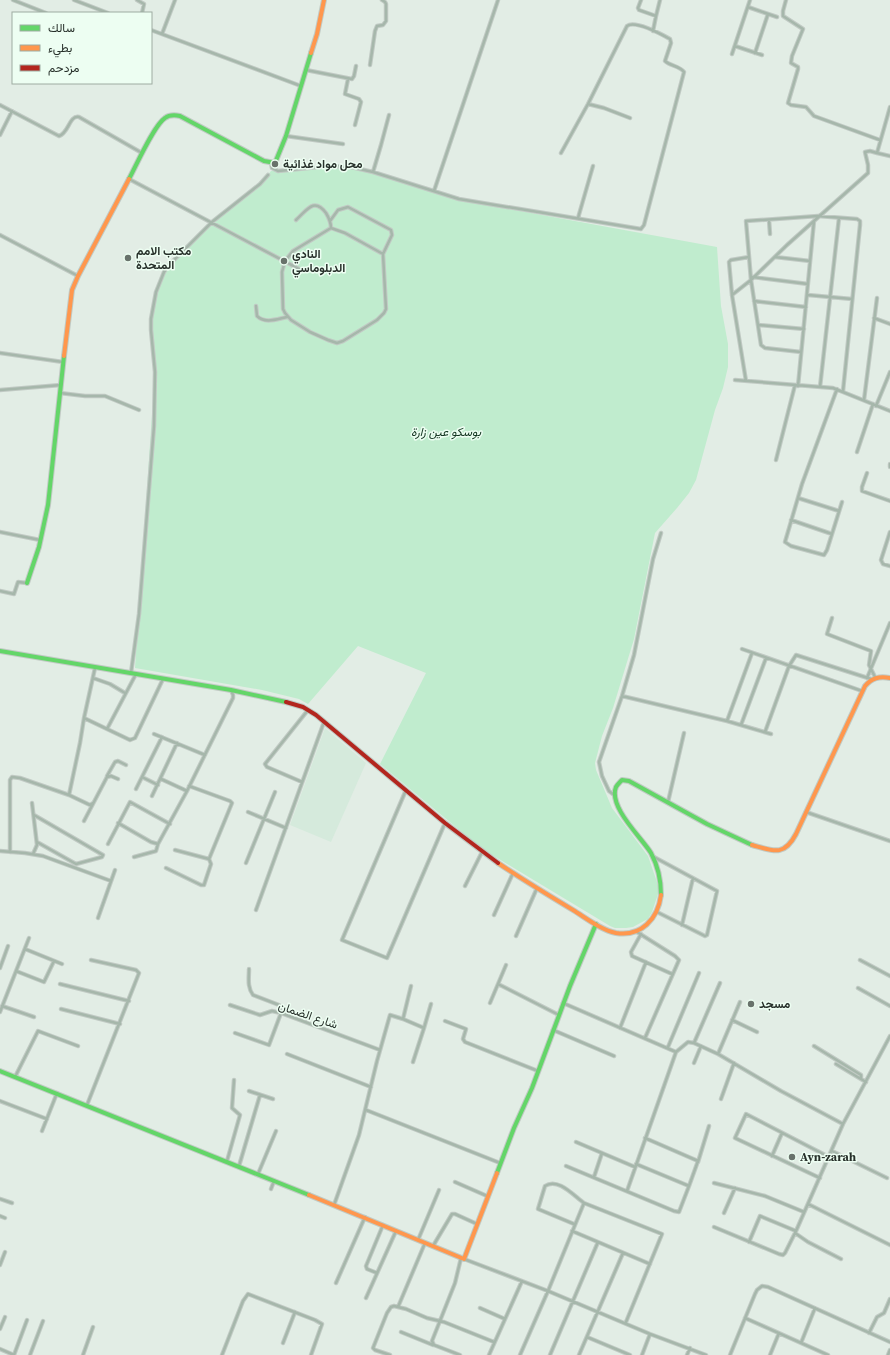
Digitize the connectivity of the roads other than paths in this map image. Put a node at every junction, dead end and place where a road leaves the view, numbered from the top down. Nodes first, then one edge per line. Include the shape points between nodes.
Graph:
1 (15, 0) edge
2 (74, 0) edge
3 (137, 0) edge
4 (175, 0) edge
5 (324, 0) edge
6 (382, 0) edge
7 (498, 0) edge
8 (641, 0) edge
9 (660, 0) edge
10 (750, 0) edge
11 (786, 0) edge
12 (748, 8) junction
13 (44, 12) edge
14 (105, 12) edge
15 (142, 12) edge
16 (768, 14) junction
17 (656, 16) junction
18 (777, 17) dead end
19 (152, 30) edge
20 (653, 31) junction
21 (162, 34) junction
22 (735, 46) junction
23 (755, 53) junction
24 (732, 54) dead end
25 (762, 56) dead end
26 (370, 65) dead end
27 (356, 66) dead end
28 (306, 70) junction
29 (348, 79) junction
30 (301, 86) junction
31 (588, 104) junction
32 (0, 105) edge
33 (890, 107) edge
34 (12, 111) junction
35 (388, 115) dead end
36 (630, 118) dead end
37 (355, 125) dead end
38 (0, 135) edge
39 (286, 136) junction
40 (880, 140) junction
41 (343, 144) dead end
42 (142, 153) junction
43 (561, 153) dead end
44 (877, 153) junction
45 (890, 156) edge
46 (271, 164) junction
47 (593, 166) dead end
48 (373, 172) junction
49 (268, 175) dead end
50 (129, 178) junction
51 (434, 191) junction
52 (818, 216) junction
53 (578, 218) junction
54 (838, 218) junction
55 (296, 220) dead end
56 (769, 220) junction
57 (330, 221) junction
58 (814, 221) junction
59 (212, 222) junction
60 (331, 228) junction
61 (770, 234) dead end
62 (0, 235) edge
63 (383, 254) junction
64 (749, 257) junction
65 (774, 257) junction
66 (285, 261) junction
67 (810, 261) junction
68 (301, 270) dead end
69 (78, 276) junction
70 (752, 279) junction
71 (808, 284) junction
72 (732, 295) junction
73 (808, 295) junction
74 (830, 297) junction
75 (877, 298) dead end
76 (852, 299) junction
77 (754, 301) junction
78 (256, 306) dead end
79 (806, 307) junction
80 (287, 317) junction
81 (874, 318) junction
82 (890, 324) edge
83 (758, 325) junction
84 (804, 329) junction
85 (801, 352) junction
86 (0, 353) edge
87 (63, 362) junction
88 (890, 372) edge
89 (735, 380) dead end
90 (746, 381) junction
91 (61, 385) junction
92 (796, 386) junction
93 (820, 387) junction
94 (837, 389) junction
95 (0, 390) edge
96 (843, 391) junction
97 (60, 393) junction
98 (864, 400) junction
99 (875, 405) junction
100 (139, 410) dead end
101 (890, 411) edge
102 (857, 452) dead end
103 (776, 460) dead end
104 (890, 464) edge
105 (890, 467) edge
106 (867, 473) dead end
107 (798, 498) junction
108 (890, 501) edge
109 (842, 502) dead end
110 (839, 511) junction
111 (791, 520) junction
112 (0, 532) edge
113 (890, 532) edge
114 (661, 533) dead end
115 (832, 534) junction
116 (40, 540) junction
117 (890, 566) edge
118 (27, 583) joint
119 (0, 591) edge
120 (832, 618) dead end
121 (890, 624) edge
122 (742, 649) dead end
123 (0, 651) edge
124 (752, 653) junction
125 (766, 658) junction
126 (789, 666) junction
127 (95, 668) junction
128 (871, 670) junction
129 (133, 674) junction
130 (93, 678) junction
131 (871, 678) junction
132 (890, 678) edge
133 (163, 679) junction
134 (230, 690) junction
135 (862, 691) junction
136 (125, 693) junction
137 (622, 696) junction
138 (308, 710) junction
139 (84, 718) junction
140 (727, 721) junction
141 (324, 722) junction
142 (741, 725) junction
143 (107, 729) junction
144 (765, 732) junction
145 (684, 733) dead end
146 (154, 734) dead end
147 (771, 734) dead end
148 (162, 737) junction
149 (177, 743) junction
150 (205, 755) junction
151 (126, 765) dead end
152 (107, 777) junction
153 (142, 777) junction
154 (118, 779) dead end
155 (161, 779) junction
156 (302, 782) junction
157 (158, 784) junction
158 (189, 786) junction
159 (136, 789) dead end
160 (187, 790) junction
161 (406, 790) junction
162 (275, 792) dead end
163 (69, 795) junction
164 (614, 795) junction
165 (152, 796) dead end
166 (668, 802) junction
167 (32, 803) dead end
168 (93, 803) junction
169 (248, 812) dead end
170 (806, 812) junction
171 (34, 815) junction
172 (264, 819) junction
173 (84, 821) dead end
174 (118, 823) junction
175 (445, 823) junction
176 (170, 824) junction
177 (286, 828) junction
178 (890, 841) edge
179 (37, 842) junction
180 (108, 844) dead end
181 (158, 844) junction
182 (175, 850) dead end
183 (0, 852) edge
184 (10, 852) junction
185 (482, 852) junction
186 (33, 854) junction
187 (653, 856) junction
188 (134, 857) dead end
189 (208, 859) junction
190 (246, 863) dead end
191 (166, 868) dead end
192 (115, 870) dead end
193 (513, 873) junction
194 (693, 878) junction
195 (110, 881) junction
196 (465, 886) dead end
197 (537, 888) junction
198 (256, 910) dead end
199 (657, 912) junction
200 (494, 915) dead end
201 (98, 918) dead end
202 (596, 924) junction
203 (682, 925) junction
204 (636, 931) junction
205 (641, 934) junction
206 (516, 936) dead end
207 (29, 938) dead end
208 (8, 946) dead end
209 (25, 949) junction
210 (91, 960) dead end
211 (860, 960) dead end
212 (54, 961) junction
213 (646, 962) junction
214 (62, 964) dead end
215 (506, 965) dead end
216 (0, 968) edge
217 (249, 969) dead end
218 (16, 971) junction
219 (699, 973) dead end
220 (672, 974) junction
221 (890, 976) edge
222 (720, 983) dead end
223 (60, 984) dead end
224 (498, 984) junction
225 (411, 986) dead end
226 (858, 988) dead end
227 (129, 1001) junction
228 (740, 1002) dead end
229 (490, 1003) dead end
230 (563, 1003) junction
231 (432, 1004) dead end
232 (230, 1005) dead end
233 (2, 1006) junction
234 (890, 1006) edge
235 (61, 1009) dead end
236 (0, 1012) edge
237 (281, 1013) junction
238 (559, 1015) junction
239 (34, 1017) dead end
240 (403, 1019) junction
241 (732, 1020) junction
242 (446, 1021) dead end
243 (120, 1024) junction
244 (424, 1028) junction
245 (620, 1028) junction
246 (552, 1030) junction
247 (756, 1032) dead end
248 (235, 1033) dead end
249 (890, 1036) edge
250 (644, 1038) junction
251 (694, 1043) junction
252 (78, 1046) dead end
253 (701, 1046) junction
254 (814, 1046) dead end
255 (668, 1047) junction
256 (380, 1050) junction
257 (676, 1052) junction
258 (287, 1054) dead end
259 (718, 1054) junction
260 (614, 1056) dead end
261 (412, 1062) dead end
262 (694, 1063) dead end
263 (734, 1063) junction
264 (836, 1064) dead end
265 (0, 1071) edge
266 (538, 1071) junction
267 (15, 1077) junction
268 (861, 1079) junction
269 (234, 1080) dead end
270 (866, 1082) junction
271 (371, 1087) junction
272 (249, 1091) dead end
273 (57, 1093) junction
274 (260, 1095) junction
275 (273, 1098) dead end
276 (721, 1099) dead end
277 (0, 1101) edge
278 (88, 1105) junction
279 (366, 1110) junction
280 (47, 1119) junction
281 (843, 1124) junction
282 (709, 1126) dead end
283 (276, 1131) dead end
284 (42, 1132) dead end
285 (782, 1133) junction
286 (645, 1138) junction
287 (576, 1142) dead end
288 (832, 1151) junction
289 (602, 1153) junction
290 (772, 1156) junction
291 (829, 1157) junction
292 (227, 1161) junction
293 (698, 1162) junction
294 (501, 1163) junction
295 (239, 1166) junction
296 (566, 1166) dead end
297 (636, 1166) junction
298 (258, 1174) junction
299 (594, 1177) junction
300 (820, 1178) junction
301 (887, 1178) dead end
302 (274, 1180) junction
303 (455, 1182) dead end
304 (714, 1183) dead end
305 (689, 1186) junction
306 (735, 1188) junction
307 (271, 1189) dead end
308 (439, 1190) dead end
309 (627, 1191) junction
310 (488, 1196) junction
311 (0, 1199) edge
312 (12, 1203) dead end
313 (584, 1203) junction
314 (808, 1204) junction
315 (334, 1205) junction
316 (804, 1212) junction
317 (724, 1214) dead end
318 (0, 1216) edge
319 (365, 1217) junction
320 (5, 1218) dead end
321 (477, 1224) junction
322 (574, 1224) junction
323 (383, 1225) junction
324 (714, 1227) dead end
325 (396, 1230) junction
326 (572, 1231) junction
327 (795, 1232) junction
328 (418, 1240) junction
329 (598, 1242) junction
330 (749, 1242) junction
331 (425, 1243) junction
332 (890, 1245) edge
333 (433, 1246) junction
334 (5, 1252) dead end
335 (624, 1253) junction
336 (462, 1258) junction
337 (841, 1259) dead end
338 (650, 1264) junction
339 (0, 1265) edge
340 (377, 1273) junction
341 (522, 1281) junction
342 (336, 1283) dead end
343 (548, 1291) junction
344 (366, 1298) dead end
345 (890, 1300) edge
346 (573, 1301) junction
347 (398, 1307) junction
348 (480, 1308) dead end
349 (815, 1308) junction
350 (295, 1312) junction
351 (599, 1312) junction
352 (5, 1317) dead end
353 (745, 1318) junction
354 (505, 1319) junction
355 (27, 1320) dead end
356 (42, 1321) dead end
357 (439, 1321) junction
358 (626, 1322) junction
359 (93, 1327) dead end
360 (0, 1329) edge
361 (401, 1332) dead end
362 (780, 1333) junction
363 (869, 1333) junction
364 (650, 1334) junction
365 (587, 1337) junction
366 (494, 1342) junction
367 (890, 1342) edge
368 (283, 1343) dead end
369 (801, 1343) junction
370 (434, 1345) junction
371 (690, 1348) junction
372 (0, 1349) edge
373 (890, 1350) edge
374 (14, 1355) edge
375 (30, 1355) edge
376 (83, 1355) edge
377 (222, 1355) edge
378 (311, 1355) edge
379 (389, 1355) edge
380 (460, 1355) edge
381 (489, 1355) edge
382 (520, 1355) edge
383 (550, 1355) edge
384 (579, 1355) edge
385 (630, 1355) edge
386 (642, 1355) edge
387 (687, 1355) edge
388 (706, 1355) edge
389 (730, 1355) edge
390 (770, 1355) edge
391 (828, 1355) edge
392 (888, 1355) edge

1 - 13 street
2 - 14 street
3 - 15 street via 144,4
4 - 21 street
5 - 28 main road via 318,34
6 - 26 street via 386,4 386,20 383,25 376,28
7 - 51 street
8 - 17 street via 639,10
9 - 17 street
10 - 12 street
11 - 40 street via 783,16 803,29 791,61 798,69 788,103 806,107 814,116
12 - 16 street
12 - 22 street
16 - 18 street
16 - 23 street
17 - 20 street
19 - 21 street
20 - 31 street via 632,24 627,26
20 - 53 street via 671,41 666,62 684,72 644,227 639,229
21 - 30 street
22 - 23 street
22 - 24 street
23 - 25 street
27 - 29 street via 354,78
28 - 29 street
28 - 30 main road
29 - 37 street via 345,94 361,102
30 - 39 main road
31 - 36 street
31 - 43 street
32 - 34 street
33 - 40 street
34 - 38 street
34 - 42 street via 59,136 76,116
35 - 48 street
39 - 41 street
39 - 46 main road via 277,161
40 - 44 street
42 - 46 main road via 159,122 176,115
42 - 50 main road
44 - 45 street
44 - 52 street via 865,152 868,173
46 - 48 street via 272,168 278,171 351,166
47 - 53 street
48 - 51 street
49 - 59 street
50 - 59 street
50 - 69 main road
51 - 53 street via 465,200
52 - 54 street
52 - 56 street
52 - 58 street
54 - 74 street
54 - 76 street via 857,219 860,223
55 - 57 street via 314,205 322,208
56 - 61 street
56 - 64 street via 746,221
57 - 60 street
57 - 63 street via 338,210 348,207 389,228 392,235
58 - 65 street
58 - 67 street
59 - 66 street
59 - 129 street via 169,264 160,282 153,306 150,330 155,372 152,452
60 - 63 street
60 - 66 street via 293,251
62 - 69 street
63 - 80 street via 386,304 384,313 377,320 344,341 337,342 318,336
64 - 70 street
64 - 72 street via 730,261
65 - 67 street
65 - 70 street
66 - 68 street
66 - 80 street via 282,269 283,304
67 - 71 street
69 - 87 main road via 71,296
70 - 71 street
70 - 72 street
70 - 77 street
71 - 73 street
72 - 90 street
73 - 74 street
73 - 79 street
74 - 76 street
74 - 93 street
75 - 81 street
76 - 96 street
77 - 79 street
77 - 83 street
78 - 80 street via 257,316 262,320
79 - 84 street
81 - 82 street
81 - 98 street
83 - 84 street
83 - 85 street via 762,347
84 - 85 street
85 - 92 street
86 - 87 street
87 - 91 main road
88 - 99 street
89 - 90 street
90 - 92 street
91 - 95 street
91 - 97 main road
92 - 93 street
92 - 103 street
93 - 94 street
94 - 96 street
94 - 107 street
96 - 98 street
97 - 100 street via 105,396
97 - 116 main road via 48,505
98 - 99 street
99 - 101 street
99 - 102 street
104 - 105 street
106 - 108 street via 862,491
107 - 110 street
107 - 111 street
109 - 110 street
110 - 115 street
111 - 115 street
111 - 115 street via 785,542 791,546 824,554
112 - 116 street
113 - 117 street via 881,560 883,564
114 - 137 street via 653,559 636,649
116 - 118 main road
118 - 119 street via 18,582 14,594
120 - 128 street via 827,634 871,651
121 - 128 street
122 - 124 street
123 - 127 main road
124 - 125 street
124 - 140 street
125 - 126 street
125 - 142 street
126 - 131 street via 794,656 798,655
126 - 135 street
126 - 144 street
127 - 129 main road
127 - 130 street
128 - 131 street
128 - 131 street
129 - 133 main road
129 - 136 street
130 - 136 street
130 - 139 street
131 - 132 main road
131 - 135 main road
133 - 134 main road
133 - 143 street via 135,738 130,740
134 - 138 main road via 296,704
134 - 150 street via 233,698
135 - 170 main road
136 - 143 street
137 - 140 street
137 - 164 street via 599,762 602,776 609,791
138 - 141 main road
138 - 156 street via 265,764
139 - 143 street
139 - 163 street
140 - 142 street
141 - 156 street
141 - 161 main road
142 - 144 street
144 - 147 street
145 - 166 street
146 - 148 street
148 - 149 street
148 - 153 street
149 - 150 street
149 - 155 street
150 - 158 street
151 - 152 street via 114,762
152 - 154 street
152 - 168 street
153 - 157 street
153 - 159 street
155 - 157 street
155 - 160 street
156 - 177 street
157 - 165 street
158 - 160 street
158 - 189 street via 232,803
160 - 176 street
161 - 175 main road
161 - 175 street via 342,940 387,958
162 - 172 street
163 - 168 street via 90,805
163 - 184 street via 12,777
164 - 166 main road via 618,783 626,780
164 - 187 main road via 623,816
166 - 170 main road via 726,834 774,851 789,846
167 - 171 street
168 - 173 street
169 - 172 street
170 - 178 street
171 - 179 street
171 - 179 street via 103,855 76,864
172 - 177 street
172 - 190 street
174 - 176 street via 130,802
174 - 180 street
174 - 181 street
175 - 185 main road
176 - 181 street
177 - 198 street
179 - 186 street
181 - 188 street via 156,851
182 - 189 street
183 - 184 street
184 - 186 street
185 - 193 main road
185 - 196 street
186 - 195 street
187 - 194 street
187 - 199 main road via 662,888
189 - 191 street via 211,863 203,886
192 - 195 street
193 - 197 main road
193 - 200 street
194 - 203 street
194 - 203 street via 717,891 707,935
195 - 201 street
197 - 202 main road
197 - 206 street
199 - 203 street
199 - 204 main road via 646,926
202 - 204 main road via 619,933
202 - 230 main road
204 - 205 street
205 - 213 street via 631,954
205 - 220 street via 677,958
207 - 209 street
208 - 216 street
209 - 212 street
209 - 218 street
210 - 227 street via 139,972
211 - 221 street
212 - 214 street
212 - 218 street via 44,982
213 - 220 street
213 - 245 street
215 - 224 street
217 - 237 street via 250,991 253,995 280,1005
218 - 233 street
219 - 255 street
220 - 250 street
222 - 251 street
223 - 227 street
224 - 229 street
224 - 238 street
225 - 240 street
226 - 234 street
227 - 243 street
228 - 241 street
230 - 238 main road
230 - 245 street
231 - 244 street
232 - 237 street, شارع الضمان via 260,1015 272,1011
233 - 236 street
233 - 239 street
235 - 243 street
237 - 248 street via 269,1045
237 - 256 street, شارع الضمان
238 - 246 main road
240 - 244 street
240 - 256 street via 390,1016
241 - 247 street
241 - 259 street
242 - 266 street via 466,1029 463,1039 465,1042
243 - 278 street
244 - 261 street
245 - 250 street
246 - 260 street
246 - 266 main road
249 - 270 street
250 - 255 street
251 - 253 street
251 - 257 street via 688,1042
252 - 267 street via 38,1031
253 - 259 street
253 - 262 street
254 - 268 street via 862,1075
255 - 257 street
256 - 271 street
257 - 286 street
258 - 271 street
259 - 263 street
263 - 276 street
263 - 281 street
264 - 268 street
265 - 267 main road
266 - 294 main road
267 - 273 main road
268 - 270 street
269 - 292 street via 232,1108 240,1115
270 - 281 street
271 - 279 street
272 - 274 street
273 - 278 main road
273 - 280 street
274 - 275 street
274 - 295 street
277 - 280 street
278 - 292 main road
279 - 294 street
279 - 315 street
280 - 284 street
281 - 288 street
282 - 293 street
283 - 298 street
285 - 290 street
285 - 290 street via 746,1114 735,1138
285 - 291 street
286 - 293 street
286 - 297 street
287 - 289 street
288 - 291 street
288 - 301 street
289 - 297 street
289 - 299 street
290 - 300 street
291 - 300 street
292 - 295 main road
293 - 305 street
294 - 310 main road
295 - 298 main road
296 - 299 street
297 - 305 street
297 - 309 street
298 - 302 main road
299 - 309 street
300 - 314 street
302 - 307 street
302 - 315 main road
303 - 310 street
304 - 306 street
305 - 309 street via 678,1212
306 - 316 street via 765,1196
306 - 317 street
308 - 328 street
310 - 321 main road
311 - 312 street
313 - 322 street
313 - 322 street via 558,1184 545,1186 538,1209
313 - 338 street via 661,1234
314 - 316 street
314 - 332 street
315 - 319 main road
316 - 327 street
318 - 320 street
319 - 323 main road
319 - 342 street
321 - 333 street via 452,1214
321 - 336 main road
322 - 326 street
323 - 325 main road
323 - 340 street via 366,1266
324 - 330 street
325 - 328 main road
325 - 340 street
326 - 329 street
326 - 343 street
327 - 330 street via 783,1255
327 - 330 street via 760,1216
327 - 337 street via 808,1242
328 - 331 main road
329 - 335 street
329 - 346 street
331 - 333 main road
331 - 347 street
333 - 336 main road
334 - 339 street
335 - 338 street
335 - 351 street
336 - 341 street
336 - 357 street via 456,1283
338 - 358 street
340 - 344 street
341 - 343 street
341 - 354 street
343 - 346 street
343 - 382 street
345 - 363 street via 884,1314 876,1317
346 - 351 street
346 - 383 street
347 - 357 street
347 - 379 street via 389,1309 373,1346 375,1350
348 - 354 street
349 - 353 street via 762,1286 757,1290
349 - 363 street
349 - 369 street
350 - 368 street
350 - 377 street via 248,1294
350 - 378 street via 322,1324
351 - 358 street
351 - 365 street
352 - 360 street
353 - 362 street
353 - 389 street
354 - 366 street
355 - 374 street
356 - 375 street
357 - 366 street
357 - 370 street via 432,1338
358 - 364 street
359 - 376 street
361 - 370 street
362 - 369 street
362 - 390 street
363 - 367 street
364 - 371 street
364 - 386 street
365 - 384 street
365 - 385 street
366 - 381 street
369 - 391 street
370 - 380 street
371 - 387 street
371 - 388 street
372 - 374 street
373 - 392 street

